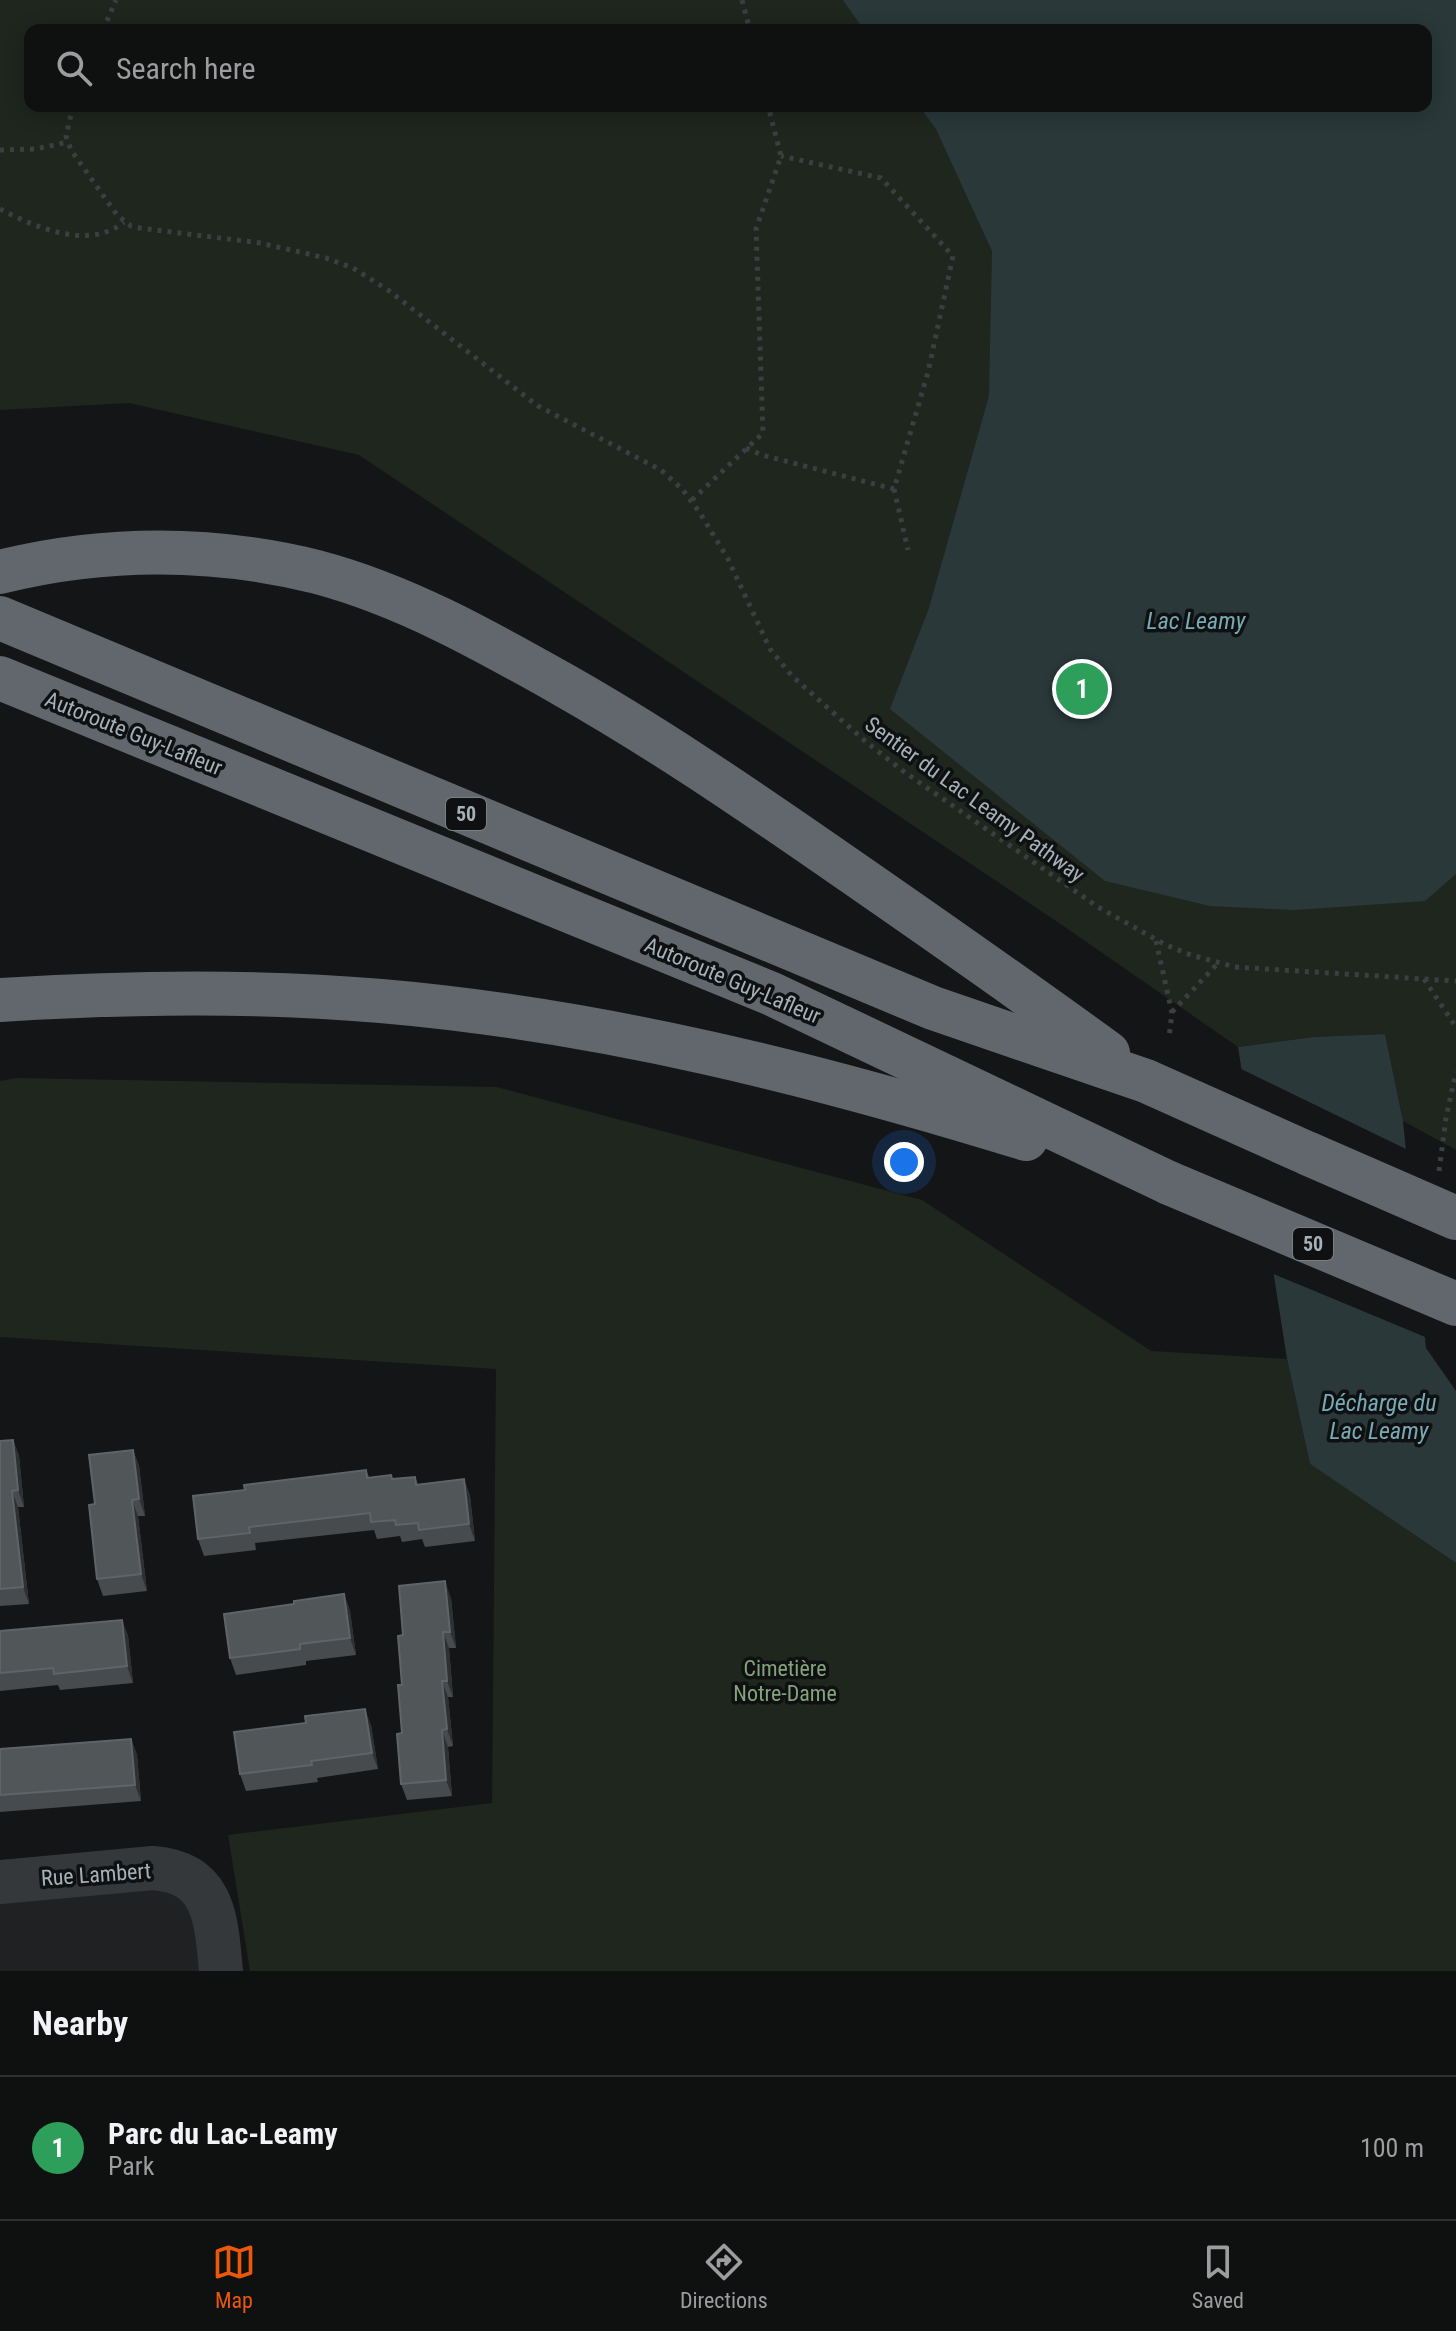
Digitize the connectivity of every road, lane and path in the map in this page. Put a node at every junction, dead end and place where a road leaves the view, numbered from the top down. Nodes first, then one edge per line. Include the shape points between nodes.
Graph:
1 (116, 0) edge
2 (742, 0) edge
3 (106, 24) edge
4 (748, 24) edge
5 (71, 112) edge
6 (770, 112) edge
7 (68, 142) junction
8 (0, 150) edge
9 (781, 156) junction
10 (0, 209) edge
11 (124, 222) junction
12 (746, 448) junction
13 (894, 489) junction
14 (691, 501) junction
15 (908, 550) dead end
16 (0, 572) edge
17 (0, 618) edge
18 (0, 678) edge
19 (1156, 940) junction
20 (1218, 963) junction
21 (1424, 979) junction
22 (1456, 981) edge
23 (0, 1000) edge
24 (1172, 1013) junction
25 (1456, 1027) edge
26 (1169, 1037) dead end
27 (1146, 1081) junction
28 (1169, 1183) junction
29 (1456, 1218) edge
30 (1456, 1304) edge
31 (0, 1882) edge
32 (221, 1971) edge

1 - 3 path
2 - 4 path
5 - 7 path
6 - 9 path
7 - 8 path
7 - 11 path
9 - 12 path via 756,229 763,433
9 - 13 path via 881,178 953,256 928,372
10 - 11 path via 69,234 100,233
11 - 14 path, Sentier du Lac Leamy Pathway via 287,248 353,268 538,406 661,470
12 - 13 path
12 - 14 path
13 - 15 path
14 - 19 path, Sentier du Lac Leamy Pathway via 728,559 770,649 792,676 865,741 972,821
16 - 27 highway via 91,555 186,553 272,563 355,584 417,608 508,654 692,762
17 - 27 highway, 50 via 933,1008
18 - 28 highway, Autoroute Guy-Lafleur / 50 via 772,994
19 - 20 path, Sentier du Lac Leamy Pathway
19 - 24 path
20 - 21 path, Sentier du Lac Leamy Pathway
20 - 24 path
21 - 22 path, Sentier du Lac Leamy Pathway
21 - 25 path
23 - 28 highway via 271,996 381,1001 511,1017 786,1071
24 - 26 path
27 - 29 highway, 50, bridge
28 - 30 highway, Autoroute Guy-Lafleur / 50, bridge
31 - 32 street, Rue Lambert via 171,1870 202,1889 211,1905

